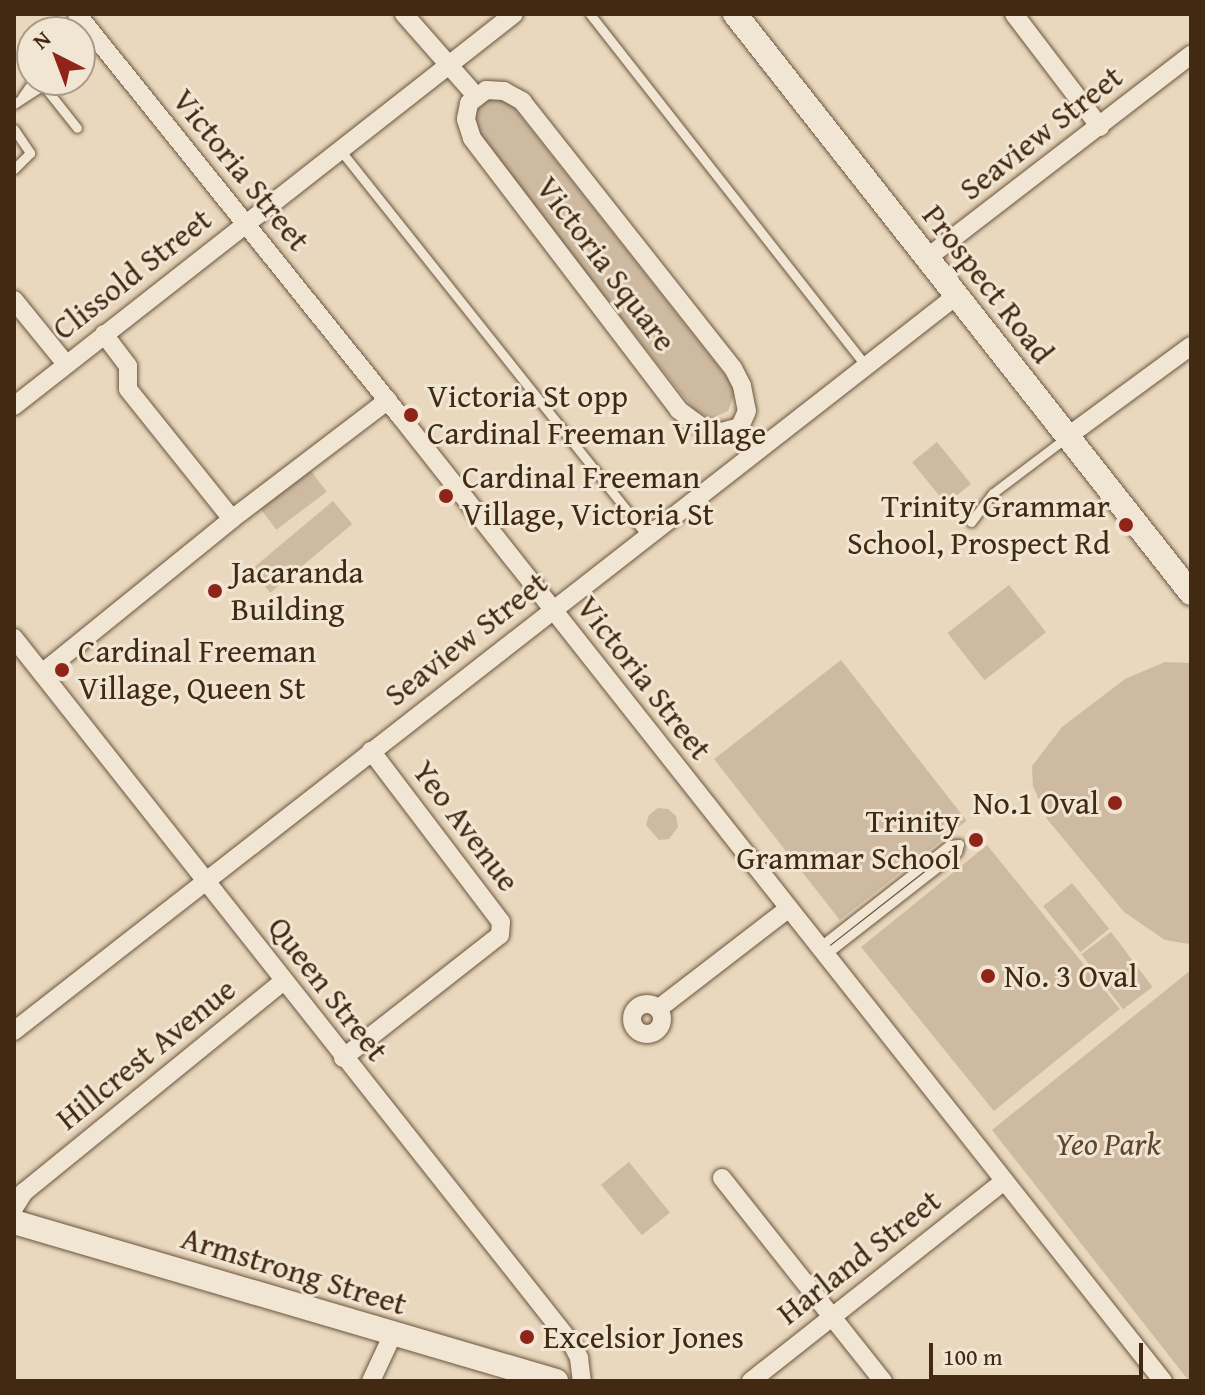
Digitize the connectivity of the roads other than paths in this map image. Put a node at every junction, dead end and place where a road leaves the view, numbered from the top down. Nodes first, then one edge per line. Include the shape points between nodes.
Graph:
1 (404, 14) edge
2 (514, 14) edge
3 (590, 14) edge
4 (735, 14) edge
5 (1014, 14) edge
6 (96, 50) edge
7 (1191, 55) edge
8 (450, 64) junction
9 (53, 96) edge
10 (476, 96) junction
11 (1100, 127) junction
12 (77, 128) dead end
13 (14, 129) edge
14 (341, 151) junction
15 (14, 169) edge
16 (246, 223) junction
17 (927, 258) junction
18 (956, 296) junction
19 (14, 300) edge
20 (104, 334) junction
21 (1191, 346) edge
22 (66, 364) junction
23 (867, 367) junction
24 (388, 400) junction
25 (14, 406) edge
26 (740, 427) junction
27 (1067, 437) junction
28 (758, 450) junction
29 (232, 519) junction
30 (971, 522) dead end
31 (647, 536) junction
32 (1191, 593) edge
33 (552, 609) junction
34 (14, 638) edge
35 (42, 673) junction
36 (371, 751) junction
37 (206, 881) junction
38 (789, 908) junction
39 (822, 951) junction
40 (284, 981) junction
41 (658, 1009) dead end
42 (14, 1031) edge
43 (343, 1058) junction
44 (722, 1178) dead end
45 (1004, 1181) junction
46 (14, 1208) edge
47 (14, 1222) edge
48 (831, 1316) junction
49 (393, 1334) junction
50 (371, 1381) edge
51 (556, 1381) edge
52 (582, 1381) edge
53 (751, 1381) edge
54 (883, 1381) edge
55 (1163, 1381) edge

1 - 8 street
2 - 8 street, Clissold Street
3 - 23 lane
4 - 17 street, Prospect Road
5 - 11 street
6 - 16 street, Victoria Street
7 - 11 street, Seaview Street
8 - 10 street
8 - 14 street, Clissold Street
9 - 12 lane
10 - 26 street, Victoria Square via 486,90 504,91 522,101 630,235 733,368 747,411
10 - 26 street, Victoria Square via 466,119 472,138 679,410 702,427 721,432
11 - 17 street, Seaview Street
13 - 15 lane via 30,153
14 - 16 street, Clissold Street
14 - 31 lane
16 - 20 street, Clissold Street
16 - 24 street, Victoria Street
17 - 18 street, Prospect Road
18 - 23 street, Seaview Street
18 - 27 street, Prospect Road
19 - 22 street
20 - 22 street, Clissold Street
20 - 29 street via 128,366 128,389
21 - 27 street
22 - 25 street, Clissold Street
23 - 28 street, Seaview Street
24 - 29 street
24 - 33 street, Victoria Street
26 - 28 street
27 - 30 lane via 993,493
27 - 32 street, Prospect Road
28 - 31 street, Seaview Street
29 - 35 street
31 - 33 street, Seaview Street
33 - 36 street, Seaview Street
33 - 38 street, Victoria Street
34 - 35 street, Queen Street
35 - 37 street, Queen Street
36 - 37 street, Seaview Street
36 - 43 street, Yeo Avenue via 501,922 500,935
37 - 40 street, Queen Street
37 - 42 street, Seaview Street
38 - 39 street, Victoria Street
38 - 41 street
39 - 39 lane via 949,845 959,844 957,852
39 - 45 street, Victoria Street
40 - 43 street, Queen Street
40 - 46 street, Hillcrest Avenue via 24,1192
43 - 52 street, Queen Street via 572,1344
44 - 48 street
45 - 48 street, Harland Street
45 - 55 street, Victoria Street
47 - 49 street, Armstrong Street
48 - 53 street, Harland Street
48 - 54 street
49 - 50 street
49 - 51 street, Armstrong Street

